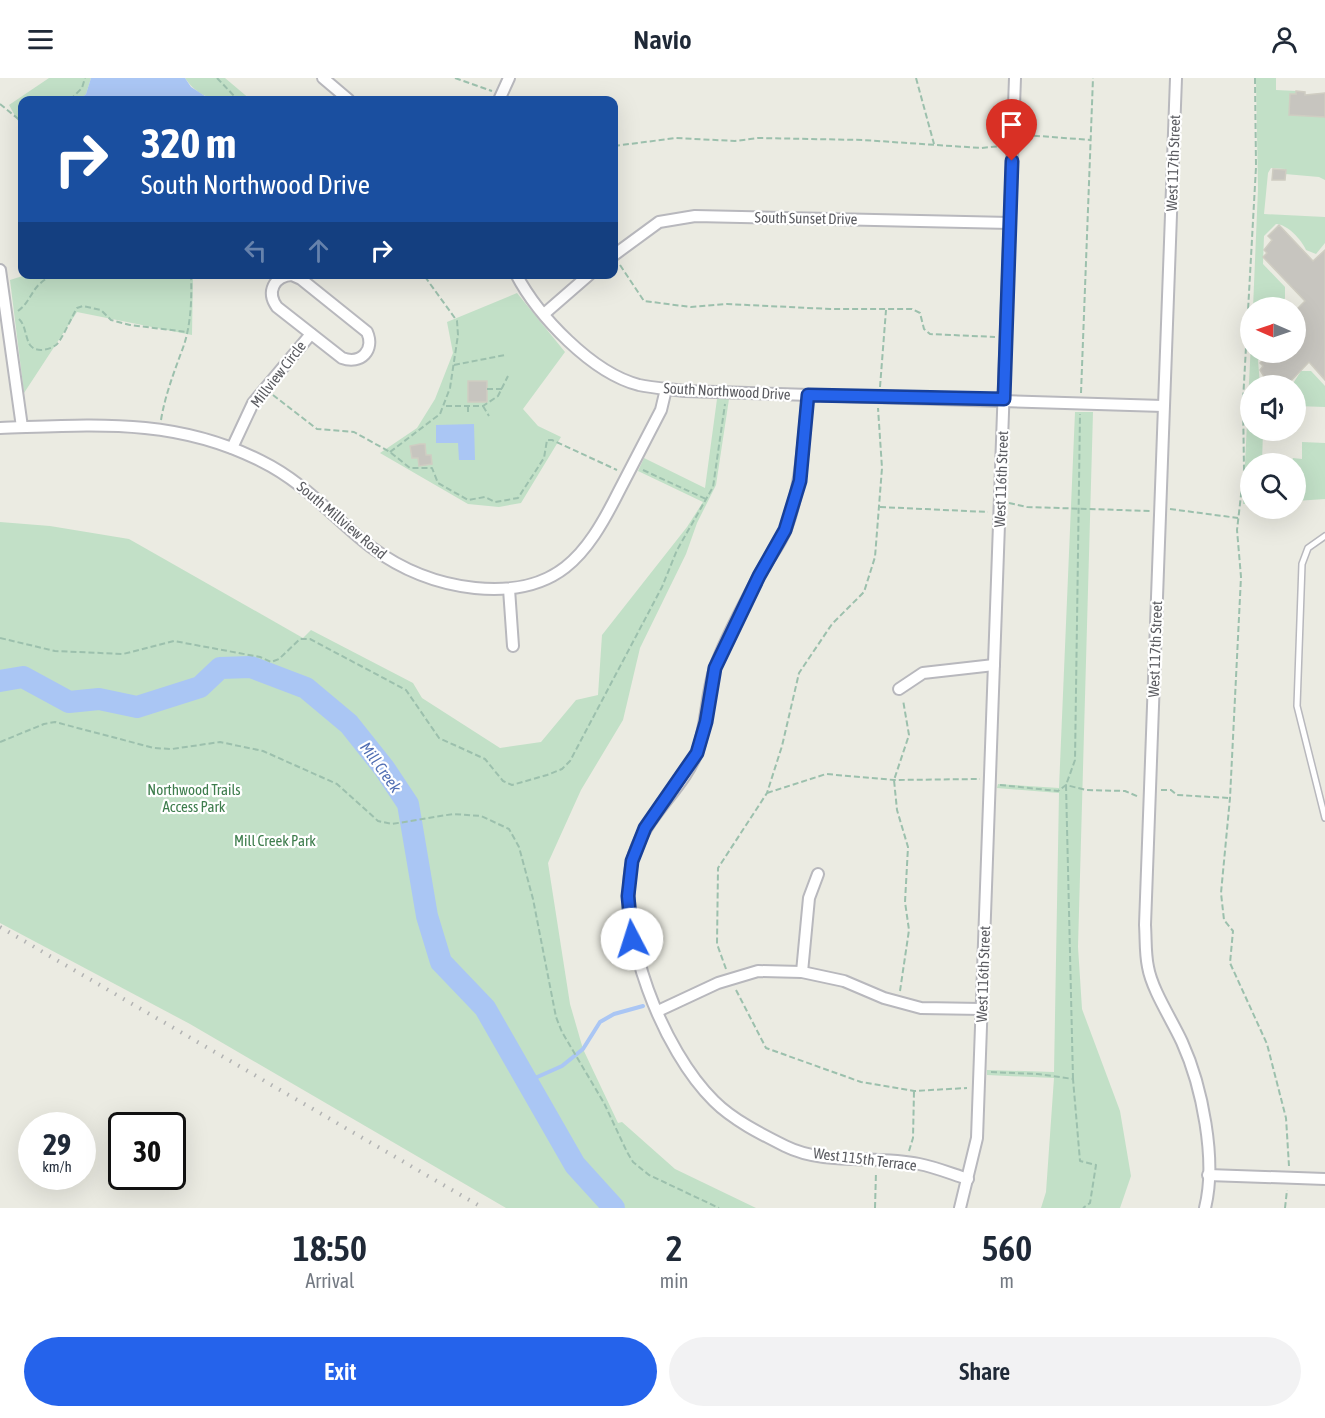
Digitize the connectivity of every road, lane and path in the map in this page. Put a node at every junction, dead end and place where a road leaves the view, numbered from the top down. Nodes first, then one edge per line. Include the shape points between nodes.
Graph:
1 (85, 78) edge
2 (217, 78) edge
3 (323, 78) edge
4 (455, 78) edge
5 (509, 78) edge
6 (916, 78) edge
7 (1015, 78) edge
8 (1093, 78) edge
9 (1176, 78) edge
10 (1255, 78) edge
11 (74, 96) edge
12 (234, 96) edge
13 (344, 96) edge
14 (498, 96) edge
15 (500, 96) edge
16 (0, 104) edge
17 (18, 119) edge
18 (1013, 140) junction
19 (1091, 140) junction
20 (934, 144) junction
21 (618, 145) edge
22 (1010, 223) junction
23 (618, 252) edge
24 (618, 261) edge
25 (0, 270) edge
26 (46, 279) edge
27 (191, 279) edge
28 (280, 279) edge
29 (301, 279) edge
30 (427, 279) edge
31 (520, 279) edge
32 (585, 279) edge
33 (886, 310) junction
34 (544, 314) junction
35 (187, 332) junction
36 (311, 334) junction
37 (1006, 337) junction
38 (505, 355) dead end
39 (454, 365) junction
40 (508, 376) dead end
41 (267, 385) junction
42 (666, 388) junction
43 (487, 389) dead end
44 (502, 390) junction
45 (727, 393) junction
46 (808, 395) junction
47 (879, 397) junction
48 (1004, 399) junction
49 (1081, 403) junction
50 (445, 406) junction
51 (468, 406) junction
52 (483, 406) junction
53 (1163, 406) junction
54 (468, 414) dead end
55 (489, 416) dead end
56 (22, 427) junction
57 (0, 428) edge
58 (159, 428) junction
59 (232, 448) junction
60 (390, 452) junction
61 (631, 469) junction
62 (708, 500) junction
63 (880, 507) junction
64 (1000, 508) junction
65 (1079, 509) junction
66 (1161, 510) junction
67 (1238, 518) junction
68 (1325, 536) edge
69 (509, 589) junction
70 (0, 638) edge
71 (513, 646) dead end
72 (994, 665) junction
73 (899, 689) joint
74 (0, 742) edge
75 (1325, 818) edge
76 (818, 874) dead end
77 (802, 972) junction
78 (731, 979) junction
79 (899, 1002) junction
80 (982, 1009) junction
81 (658, 1011) junction
82 (979, 1079) junction
83 (1073, 1079) junction
84 (914, 1091) junction
85 (876, 1159) junction
86 (906, 1162) junction
87 (1208, 1175) junction
88 (1289, 1177) junction
89 (968, 1179) junction
90 (1325, 1179) edge
91 (719, 1208) edge
92 (875, 1208) edge
93 (960, 1208) edge
94 (1083, 1208) edge
95 (1205, 1208) edge
96 (1285, 1208) edge

1 - 11 path
2 - 12 path
3 - 13 street
4 - 14 path
5 - 15 street
6 - 20 path
7 - 18 street, West 116th Street
8 - 19 path
9 - 53 street, West 117th Street
10 - 67 path via 1256,166 1244,469
16 - 17 path
18 - 19 path via 1029,135
18 - 20 path via 990,148
18 - 22 street, West 116th Street
19 - 49 path
20 - 21 path via 676,138
22 - 23 street, South Sunset Drive via 695,216 659,222
22 - 37 street, West 116th Street
24 - 33 path via 644,302 691,307 727,304
25 - 56 street
26 - 35 path via 14,314 23,323 34,349 41,351 57,344 77,308 83,306 101,310 111,320 130,325
27 - 35 path
28 - 36 street via 273,287 274,303
29 - 36 street via 363,328 370,344 361,358 349,360
30 - 39 path via 457,321
31 - 34 street, South Northwood Drive
32 - 34 street
33 - 37 path via 912,309 920,313 930,334
33 - 47 path
34 - 42 street, South Northwood Drive via 578,350 606,370 637,384
35 - 58 path via 172,372
36 - 41 street, Millview Circle
37 - 48 street, West 116th Street
38 - 39 path
39 - 50 path
40 - 44 path
41 - 59 street, Millview Circle via 253,403
41 - 60 path via 272,394 317,429 354,432
42 - 45 street, South Northwood Drive
42 - 61 street, South Millview Road via 661,410
43 - 44 path
44 - 52 path via 493,402
45 - 46 street, South Northwood Drive
45 - 62 path
46 - 47 street, South Northwood Drive
46 - 81 street, West 115th Terrace via 800,481 785,530 715,668 697,753 645,828 632,861 628,896 632,939
47 - 48 street, South Northwood Drive
47 - 63 path
48 - 49 street, South Northwood Drive
48 - 64 street, West 116th Street
49 - 53 street, South Northwood Drive
49 - 65 path
50 - 51 path
50 - 60 path
51 - 52 path
51 - 54 path
52 - 55 path
53 - 66 street, West 117th Street
56 - 57 street, South Millview Road
56 - 58 street, South Millview Road via 98,424
58 - 59 street, South Millview Road
59 - 69 street, South Millview Road via 291,478 394,563 454,586
60 - 61 path via 410,468 432,468 438,483 468,500 485,497 495,502 518,498 544,458 547,440 614,469
61 - 62 path via 640,468
61 - 69 street, South Millview Road via 594,538 578,558 557,574
62 - 70 path via 677,550 662,587 570,761 562,770 512,785 503,781 485,759 439,738 406,690 310,639 300,639 271,662 174,641 123,654 55,651
63 - 64 path via 992,512
63 - 78 path via 875,557 864,592 832,624 799,673 767,793 718,868 717,944
64 - 65 path via 1007,503
64 - 72 street, West 116th Street
65 - 66 path
65 - 83 path via 1075,760 1066,785
66 - 67 path via 1181,509
66 - 87 street, West 117th Street via 1147,854 1148,968 1183,1046 1201,1100
67 - 88 path via 1241,577 1221,893 1224,920 1233,931 1230,963 1267,1044 1286,1118
68 - 75 lane via 1308,548 1302,564 1297,706
69 - 71 street
72 - 73 street via 923,673
72 - 80 street, West 116th Street
73 - 79 path via 909,735 894,780 897,810 908,847 905,902 909,930
74 - 91 path via 55,722 154,748 172,749 207,742 240,745 319,774 351,795 378,821 392,824 453,814 481,816 501,824 515,839 533,899 556,1017 633,1161 649,1175
76 - 77 street via 809,898
77 - 78 street via 758,971
77 - 79 street via 844,981
78 - 81 street
78 - 84 path via 766,1048 861,1082
79 - 80 street via 921,1008
80 - 82 street, West 116th Street
81 - 85 street, West 115th Terrace via 689,1069 715,1102 750,1127 788,1148 830,1158
82 - 83 path via 987,1071
82 - 84 path via 970,1088
82 - 89 street, West 116th Street via 977,1138
83 - 94 path via 1080,1161 1095,1165 1089,1203
84 - 86 path via 912,1138
85 - 86 street, West 115th Terrace
85 - 92 path
86 - 89 street, West 115th Terrace
87 - 88 street
87 - 95 street, West 117th Street
88 - 90 street
88 - 96 path
89 - 93 street, West 116th Street

